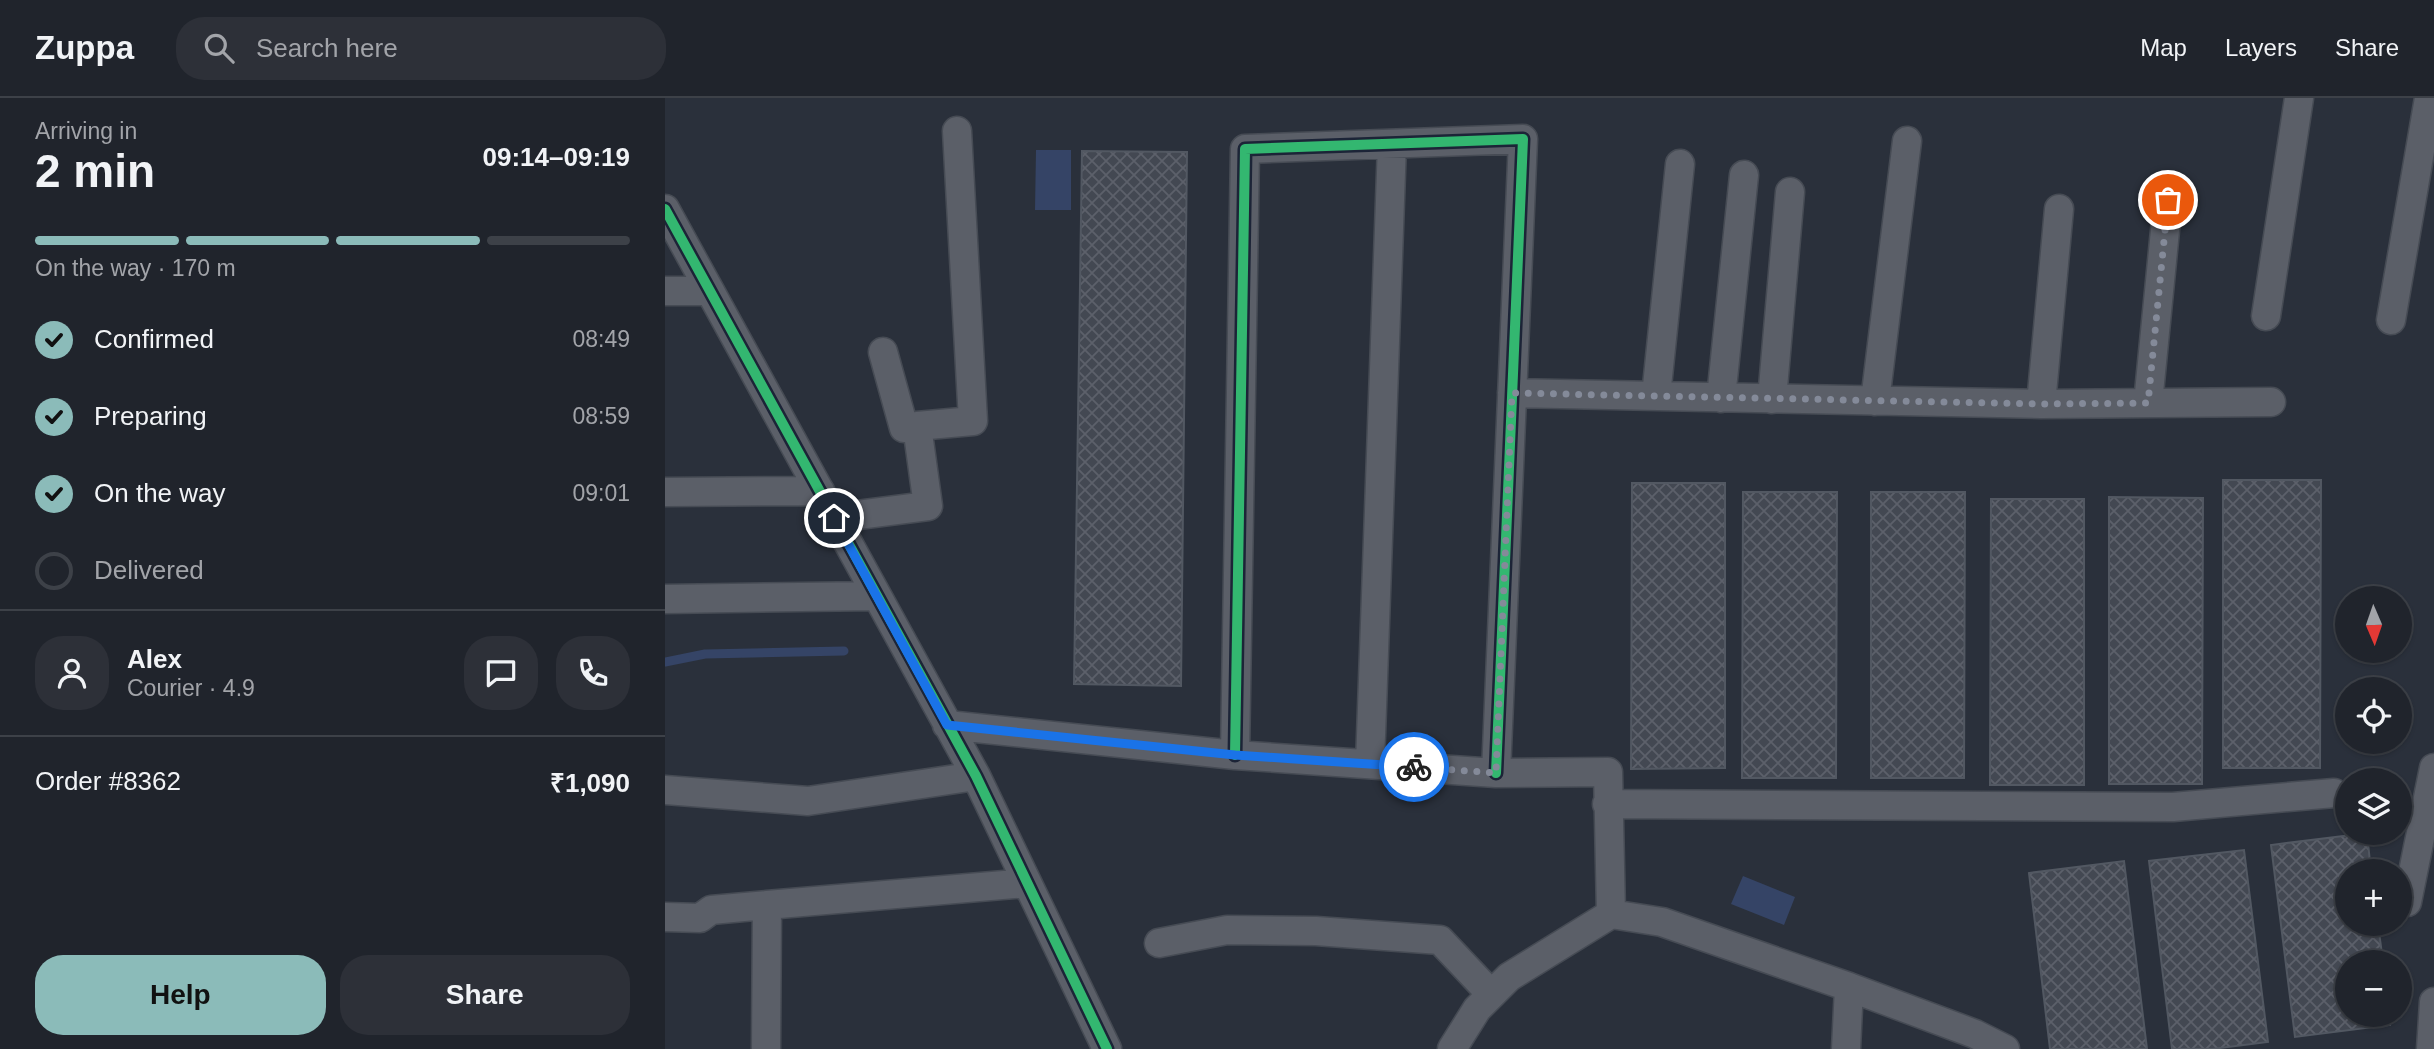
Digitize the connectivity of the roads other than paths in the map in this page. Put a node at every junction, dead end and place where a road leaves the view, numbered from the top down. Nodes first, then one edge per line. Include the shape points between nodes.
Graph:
1 (2299, 98) edge
2 (2429, 98) edge
3 (957, 131) dead end
4 (1907, 141) dead end
5 (1392, 144) junction
6 (1680, 164) dead end
7 (1744, 175) dead end
8 (1790, 192) dead end
9 (2168, 200) dead end
10 (665, 209) edge
11 (2059, 209) dead end
12 (665, 290) edge
13 (710, 291) junction
14 (2266, 316) dead end
15 (2391, 320) dead end
16 (883, 352) dead end
17 (1512, 393) junction
18 (1656, 396) junction
19 (1721, 398) junction
20 (1772, 399) junction
21 (1875, 401) junction
22 (2271, 402) dead end
23 (2148, 403) junction
24 (2041, 404) junction
25 (917, 426) junction
26 (820, 491) junction
27 (665, 492) edge
28 (834, 518) junction
29 (876, 596) junction
30 (665, 599) edge
31 (947, 725) junction
32 (1235, 755) junction
33 (1370, 764) junction
34 (2434, 768) edge
35 (1496, 773) junction
36 (976, 776) junction
37 (665, 790) edge
38 (2335, 793) dead end
39 (1608, 804) junction
40 (2412, 877) edge
41 (1027, 883) junction
42 (767, 905) junction
43 (1611, 914) junction
44 (665, 917) edge
45 (1159, 943) dead end
46 (1849, 987) junction
47 (1491, 994) junction
48 (2434, 1002) edge
49 (766, 1049) edge
50 (1107, 1049) edge
51 (1453, 1049) edge
52 (1846, 1049) edge
53 (2005, 1049) edge
54 (2431, 1049) edge

1 - 14 street
2 - 15 street
3 - 25 street via 973,421
4 - 21 street
5 - 17 street via 1523,139
5 - 32 street via 1245,149
5 - 33 street
6 - 18 street
7 - 19 street
8 - 20 street
9 - 23 street
10 - 13 street
11 - 24 street
12 - 13 street
13 - 26 street
16 - 25 street via 904,428
17 - 18 street
17 - 35 street
18 - 19 street
19 - 20 street
20 - 21 street
21 - 24 street
22 - 23 street
23 - 24 street
25 - 28 street via 928,506
26 - 27 street
26 - 28 street
28 - 29 street
29 - 30 street
29 - 31 street
31 - 32 street
31 - 36 street
32 - 33 street
33 - 35 street
34 - 40 street
35 - 39 street via 1608,772
36 - 37 street via 808,801
36 - 41 street
38 - 39 street via 2172,807
39 - 43 street
41 - 42 street
41 - 50 street
42 - 44 street via 711,910 701,918
42 - 49 street
43 - 46 street via 1662,922
43 - 47 street via 1509,977
45 - 47 street via 1227,930 1440,940
46 - 52 street
46 - 53 street
47 - 51 street
48 - 54 street

